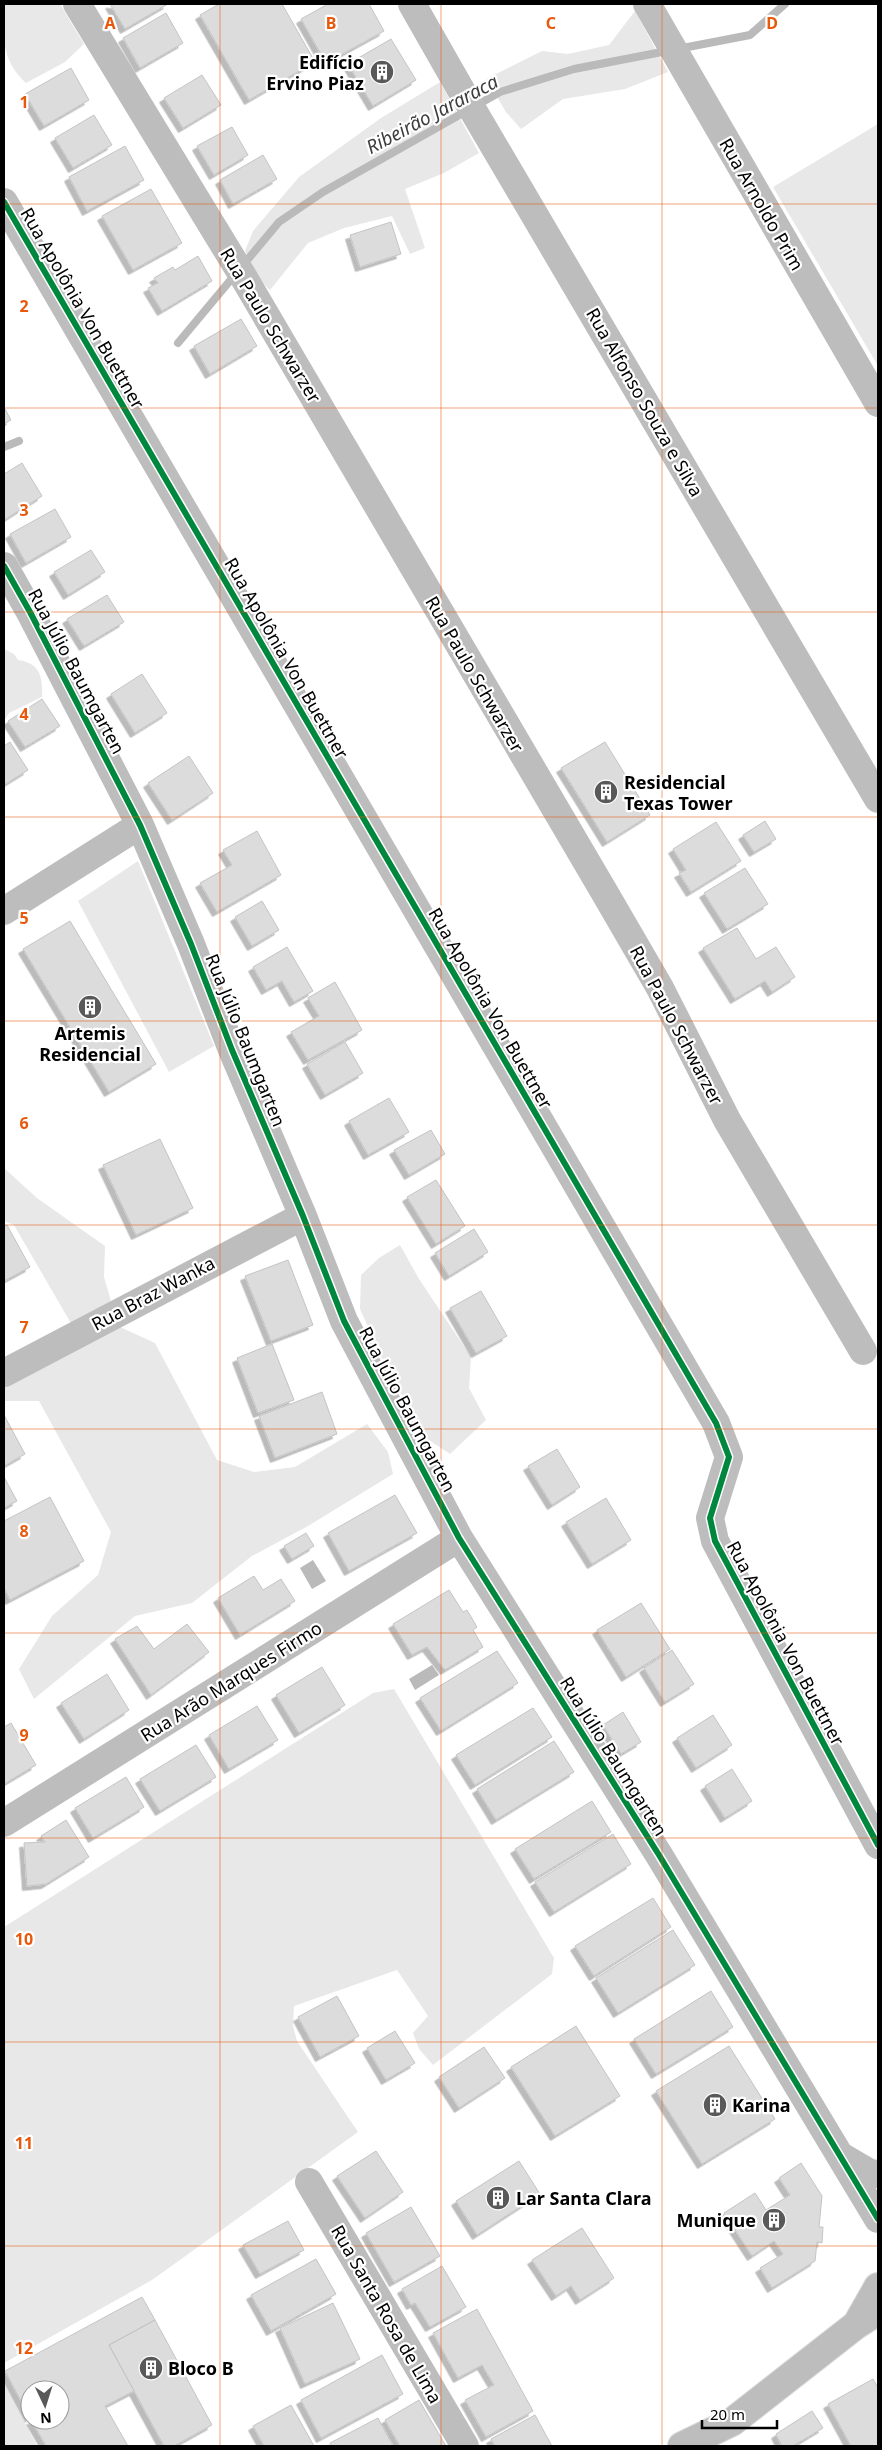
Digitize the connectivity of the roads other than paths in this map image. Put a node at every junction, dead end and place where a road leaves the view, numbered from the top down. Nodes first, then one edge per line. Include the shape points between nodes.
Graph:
1 (77, 4) edge
2 (412, 4) edge
3 (653, 15) edge
4 (4, 202) edge
5 (878, 403) edge
6 (4, 566) edge
7 (878, 799) edge
8 (140, 825) junction
9 (4, 911) edge
10 (303, 1216) junction
11 (862, 1351) dead end
12 (4, 1373) edge
13 (459, 1538) junction
14 (4, 1823) edge
15 (878, 1845) edge
16 (839, 2155) junction
17 (878, 2174) edge
18 (309, 2182) dead end
19 (878, 2219) edge
20 (878, 2287) edge
21 (867, 2318) edge
22 (465, 2446) edge
23 (682, 2446) edge

1 - 11 street, Rua Paulo Schwarzer via 238,268 660,988 727,1120
2 - 7 street, Rua Alfonso Souza e Silva
3 - 5 street, Rua Arnoldo Prim
4 - 15 street, Rua Apolônia Von Buettner via 716,1423 729,1457 710,1518 715,1541
6 - 8 street, Rua Júlio Baumgarten
8 - 9 street
8 - 10 street, Rua Júlio Baumgarten
10 - 12 street, Rua Braz Wanka
10 - 13 street, Rua Júlio Baumgarten via 344,1320
13 - 14 street, Rua Arão Marques Firmo
13 - 16 street, Rua Júlio Baumgarten via 659,1855
16 - 17 street, Rua Júlio Baumgarten via 870,2173
16 - 19 street, Rua Júlio Baumgarten
18 - 22 street, Rua Santa Rosa de Lima
20 - 21 street
21 - 23 street via 732,2422

